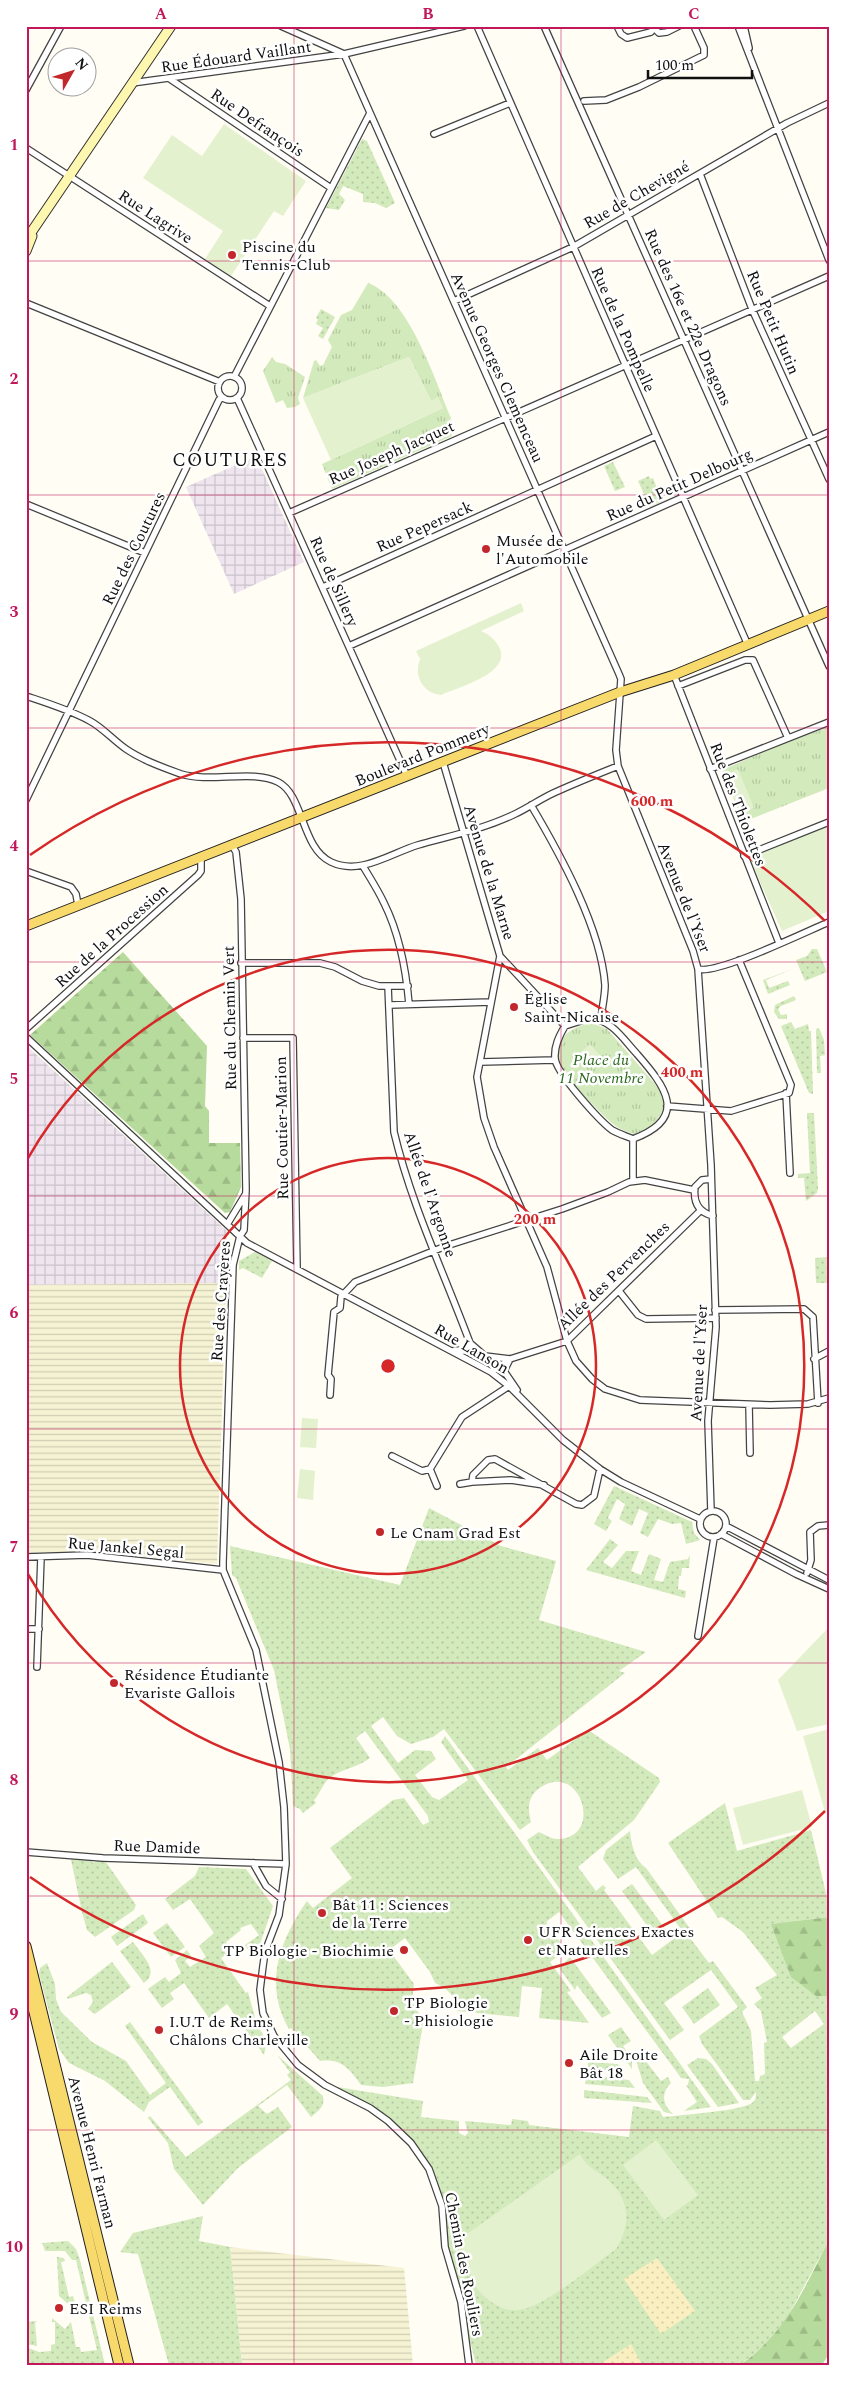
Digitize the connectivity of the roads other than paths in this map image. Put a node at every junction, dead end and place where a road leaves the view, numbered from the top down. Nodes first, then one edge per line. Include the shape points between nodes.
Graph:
1 (61, 26) edge
2 (171, 26) edge
3 (464, 26) edge
4 (477, 26) edge
5 (544, 26) edge
6 (617, 26) edge
7 (679, 26) edge
8 (694, 26) edge
9 (738, 26) edge
10 (744, 26) edge
11 (283, 27) edge
12 (655, 28) edge
13 (749, 50) junction
14 (344, 54) junction
15 (170, 79) junction
16 (132, 83) junction
17 (26, 90) edge
18 (584, 101) dead end
19 (510, 103) junction
20 (829, 103) edge
21 (370, 113) junction
22 (779, 128) junction
23 (434, 134) dead end
24 (26, 148) edge
25 (700, 174) junction
26 (69, 176) junction
27 (331, 188) junction
28 (629, 215) junction
29 (37, 224) junction
30 (26, 240) edge
31 (573, 247) junction
32 (26, 251) edge
33 (829, 260) edge
34 (829, 276) edge
35 (454, 301) junction
36 (26, 303) edge
37 (270, 306) junction
38 (752, 309) junction
39 (684, 339) junction
40 (625, 364) junction
41 (234, 377) junction
42 (220, 382) junction
43 (222, 397) junction
44 (237, 398) junction
45 (505, 416) junction
46 (829, 432) edge
47 (656, 436) junction
48 (811, 440) junction
49 (742, 471) junction
50 (829, 480) edge
51 (538, 490) junction
52 (683, 497) junction
53 (26, 504) edge
54 (289, 513) junction
55 (564, 550) junction
56 (145, 553) junction
57 (323, 588) junction
58 (829, 611) edge
59 (808, 619) junction
60 (746, 643) junction
61 (349, 646) junction
62 (829, 666) edge
63 (674, 675) junction
64 (678, 686) junction
65 (620, 692) junction
66 (26, 696) edge
67 (69, 711) junction
68 (829, 722) edge
69 (788, 738) junction
70 (443, 762) junction
71 (618, 766) junction
72 (710, 769) junction
73 (407, 776) junction
74 (26, 800) edge
75 (531, 805) junction
76 (301, 818) junction
77 (829, 822) edge
78 (467, 832) junction
79 (231, 844) junction
80 (201, 856) junction
81 (744, 856) junction
82 (363, 866) junction
83 (26, 870) edge
84 (78, 905) junction
85 (829, 922) edge
86 (26, 926) edge
87 (779, 943) junction
88 (500, 956) junction
89 (739, 960) junction
90 (242, 963) junction
91 (698, 969) junction
92 (388, 986) junction
93 (408, 986) junction
94 (491, 1002) junction
95 (409, 1004) junction
96 (390, 1005) junction
97 (601, 1019) junction
98 (565, 1026) junction
99 (26, 1029) edge
100 (26, 1037) edge
101 (242, 1038) junction
102 (554, 1060) junction
103 (480, 1062) junction
104 (786, 1092) junction
105 (667, 1106) junction
106 (708, 1109) junction
107 (633, 1138) junction
108 (790, 1173) dead end
109 (711, 1179) junction
110 (634, 1181) junction
111 (694, 1190) junction
112 (246, 1194) junction
113 (701, 1210) junction
114 (713, 1216) junction
115 (524, 1220) junction
116 (228, 1223) junction
117 (240, 1236) junction
118 (435, 1250) junction
119 (297, 1268) junction
120 (619, 1291) junction
121 (344, 1293) junction
122 (715, 1310) junction
123 (716, 1318) junction
124 (567, 1341) junction
125 (470, 1343) junction
126 (444, 1346) junction
127 (829, 1351) edge
128 (510, 1359) junction
129 (814, 1359) junction
130 (491, 1372) junction
131 (509, 1386) junction
132 (330, 1394) dead end
133 (522, 1398) junction
134 (829, 1398) edge
135 (818, 1403) junction
136 (709, 1404) junction
137 (749, 1405) junction
138 (750, 1452) dead end
139 (392, 1456) dead end
140 (430, 1469) junction
141 (600, 1469) junction
142 (472, 1482) junction
143 (460, 1484) dead end
144 (544, 1484) junction
145 (437, 1486) dead end
146 (710, 1511) junction
147 (700, 1519) junction
148 (829, 1525) edge
149 (726, 1526) junction
150 (721, 1534) junction
151 (714, 1538) junction
152 (26, 1557) edge
153 (41, 1557) junction
154 (223, 1570) junction
155 (807, 1570) junction
156 (807, 1579) junction
157 (829, 1580) edge
158 (829, 1589) edge
159 (26, 1629) edge
160 (39, 1629) junction
161 (698, 1636) dead end
162 (37, 1667) dead end
163 (26, 1852) edge
164 (253, 1863) junction
165 (286, 1864) junction
166 (282, 1899) junction
167 (26, 1946) edge
168 (26, 1979) edge
169 (119, 2365) edge
170 (129, 2365) edge
171 (469, 2365) edge

1 - 17 street
2 - 16 main road
3 - 14 street, Rue Édouard Vaillant
4 - 19 street, Rue de la Pompelle
5 - 28 street, Rue des 16e et 22e Dragons
6 - 12 street via 627,38
7 - 12 street via 660,33
8 - 18 street via 704,54 606,100
9 - 13 street
10 - 13 street
11 - 14 street
13 - 22 street
14 - 15 street, Rue Édouard Vaillant
14 - 21 street, Avenue Georges Clemenceau
15 - 16 street, Rue Édouard Vaillant
15 - 27 street, Rue Defrançois
16 - 26 main road
19 - 23 street
19 - 31 street, Rue de la Pompelle
20 - 22 street, Rue de Chevigné
21 - 27 street
21 - 35 street, Avenue Georges Clemenceau
22 - 25 street, Rue de Chevigné
22 - 33 street
24 - 26 street, Rue Lagrive
25 - 28 street, Rue de Chevigné
25 - 38 street, Rue Petit Hutin
26 - 29 main road
26 - 37 street, Rue Lagrive
27 - 37 street
28 - 31 street, Rue de Chevigné
28 - 39 street, Rue des 16e et 22e Dragons
29 - 30 main road
29 - 32 main road
31 - 35 street, Rue de Chevigné
31 - 40 street, Rue de la Pompelle
34 - 38 street, Rue Joseph Jacquet
35 - 45 street, Avenue Georges Clemenceau
36 - 42 street
37 - 41 street
38 - 39 street, Rue Joseph Jacquet
38 - 48 street, Rue Petit Hutin
39 - 40 street, Rue Joseph Jacquet
39 - 49 street, Rue des 16e et 22e Dragons
40 - 45 street, Rue Joseph Jacquet
40 - 47 street, Rue de la Pompelle
41 - 42 street via 226,377
41 - 44 street via 241,385
42 - 43 street via 218,391
43 - 44 street
43 - 56 street, Rue des Coutures
44 - 54 street, Rue de Sillery
45 - 51 street, Avenue Georges Clemenceau
45 - 54 street, Rue Joseph Jacquet
46 - 48 street, Rue du Petit Delbourg
47 - 51 street, Rue Pepersack
47 - 52 street, Rue de la Pompelle
48 - 49 street, Rue du Petit Delbourg
48 - 50 street, Rue Petit Hutin
49 - 52 street, Rue du Petit Delbourg
49 - 59 street, Rue des 16e et 22e Dragons
51 - 55 street, Avenue Georges Clemenceau
51 - 57 street, Rue Pepersack
52 - 55 street, Rue du Petit Delbourg
52 - 60 street, Rue de la Pompelle
53 - 56 street
54 - 57 street, Rue de Sillery
55 - 61 street, Rue du Petit Delbourg
55 - 65 street, Avenue Georges Clemenceau via 620,674
56 - 67 street, Rue des Coutures
57 - 61 street, Rue de Sillery
58 - 59 main road, Boulevard Pommery
59 - 60 main road, Boulevard Pommery
59 - 62 street, Rue des 16e et 22e Dragons
60 - 63 main road, Boulevard Pommery
61 - 73 street, Rue de Sillery
63 - 64 street, Rue des Thiolettes
63 - 65 main road, Boulevard Pommery
64 - 69 street via 752,660
64 - 72 street, Rue des Thiolettes
65 - 70 main road, Boulevard Pommery
65 - 71 street, Avenue de l'Yser
66 - 67 street
67 - 74 street, Rue des Coutures
67 - 76 street via 90,721 127,750 156,766 212,779 261,777 280,783
68 - 69 street
69 - 72 street
70 - 73 main road, Boulevard Pommery
70 - 78 street, Avenue de la Marne
71 - 75 street
71 - 91 street, Avenue de l'Yser via 694,951
72 - 81 street, Rue des Thiolettes
73 - 76 main road, Boulevard Pommery
75 - 78 street
75 - 97 street via 587,917 602,963 605,987
76 - 79 main road, Boulevard Pommery
76 - 82 street via 320,855 332,863
77 - 81 street
78 - 82 street
78 - 88 street, Avenue de la Marne
79 - 80 main road, Boulevard Pommery
79 - 90 street, Rue du Chemin Vert via 236,852
80 - 84 main road, Boulevard Pommery
80 - 99 street, Rue de la Procession via 198,875
81 - 87 street, Rue des Thiolettes
82 - 93 street via 393,924
83 - 84 street via 71,887
84 - 86 main road, Boulevard Pommery
85 - 87 street
87 - 89 street
88 - 94 street
88 - 98 street, Avenue de la Marne
89 - 91 street via 705,971
89 - 104 street via 791,1085
90 - 92 street via 320,963 362,981
90 - 101 street, Rue du Chemin Vert
91 - 106 street, Avenue de l'Yser
92 - 93 street
92 - 96 street, Allée de l'Argonne
93 - 95 street
94 - 95 street
94 - 103 street
95 - 96 street
96 - 118 street, Allée de l'Argonne via 394,1132
97 - 98 street via 579,1020
97 - 105 street via 614,1028 660,1081
98 - 102 street via 555,1046
100 - 116 street, Rue des Crayères
101 - 112 street, Rue du Chemin Vert
101 - 119 street, Rue Coutier-Marion via 293,1038
102 - 103 street
102 - 107 street via 560,1074 610,1129
103 - 115 street via 477,1077 484,1118
104 - 106 street via 731,1112
104 - 108 street
105 - 106 street
105 - 107 street via 655,1128
106 - 109 street, Avenue de l'Yser
107 - 110 street
109 - 111 street via 702,1180
109 - 114 street, Avenue de l'Yser
110 - 111 street via 645,1180
110 - 115 street
111 - 113 street via 694,1198
112 - 116 street
112 - 117 street, Rue du Chemin Vert via 244,1230
113 - 114 street
113 - 120 street, Allée des Pervenches
114 - 122 street, Avenue de l'Yser
115 - 118 street
115 - 124 street via 546,1267
116 - 117 street, Rue des Crayères
117 - 119 street, Rue Lanson via 247,1243
117 - 154 street, Rue des Crayères via 233,1264
118 - 121 street via 355,1282
118 - 125 street, Allée de l'Argonne
119 - 121 street, Rue Lanson
120 - 123 street via 646,1320
120 - 124 street, Allée des Pervenches
121 - 126 street, Rue Lanson
121 - 132 street via 340,1308 334,1312 328,1375 331,1379
122 - 123 street, Avenue de l'Yser
122 - 129 street via 804,1309 813,1317
123 - 136 street, Avenue de l'Yser
124 - 128 street, Allée des Pervenches
124 - 136 street via 576,1361 605,1389 640,1400
125 - 126 street via 464,1351
125 - 128 street via 484,1356
126 - 130 street, Rue Lanson
127 - 129 street
128 - 130 street
128 - 133 street via 504,1371
129 - 135 street
130 - 131 street, Rue Lanson
131 - 133 street, Rue Lanson
131 - 140 street via 462,1418
133 - 141 street, Rue Lanson via 563,1440
134 - 135 street
135 - 137 street
136 - 137 street
136 - 146 street, Avenue de l'Yser
137 - 138 street
139 - 140 street via 422,1471
140 - 145 street
141 - 144 street via 594,1496 582,1505
141 - 147 street, Rue Lanson via 628,1486
142 - 143 street
142 - 144 street via 512,1480
142 - 144 street via 473,1475 488,1460 495,1459
146 - 147 street
146 - 149 street via 724,1516
147 - 151 street via 703,1533
148 - 155 street via 818,1526 810,1532 811,1560
149 - 150 street
149 - 155 street
150 - 151 street
150 - 156 street
151 - 161 street
152 - 153 street, Rue Jankel Segal
153 - 154 street, Rue Jankel Segal via 87,1555
153 - 160 street
154 - 165 street, Chemin des Rouliers via 256,1650 279,1762
155 - 156 street
155 - 157 street
156 - 158 street
159 - 160 street
160 - 162 street
163 - 164 street, Rue Damide
164 - 165 street, Rue Damide
164 - 166 street via 266,1886
165 - 166 street, Chemin des Rouliers
166 - 171 street, Chemin des Rouliers via 262,1966 260,1990 265,2018 279,2044 298,2065 388,2121 411,2144 429,2169 442,2206 445,2247 461,2302
167 - 170 main road, Avenue Henri Farman
168 - 169 main road, Avenue Henri Farman

